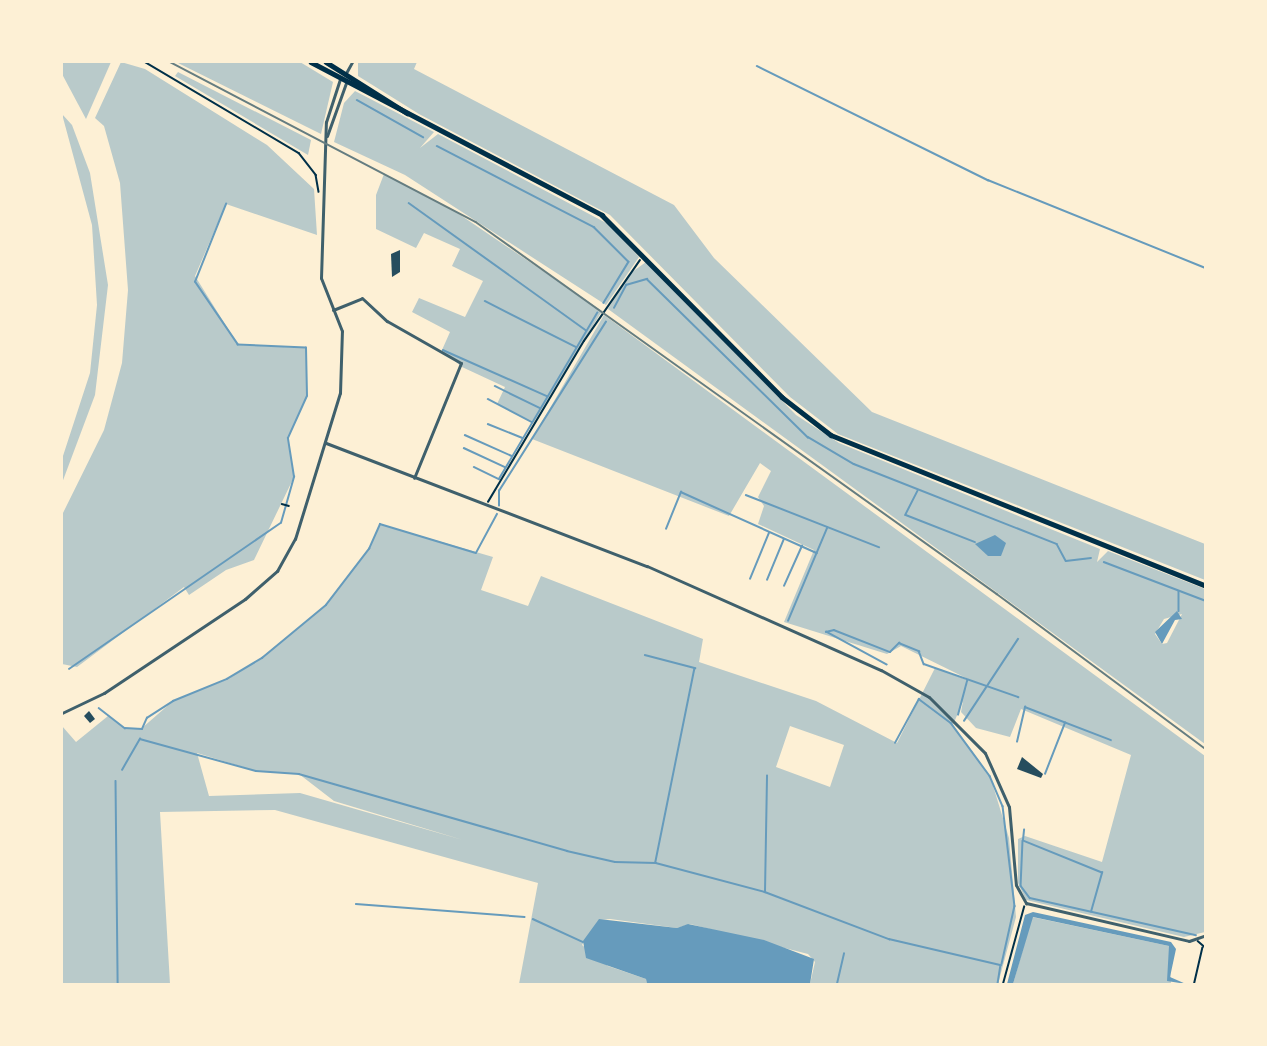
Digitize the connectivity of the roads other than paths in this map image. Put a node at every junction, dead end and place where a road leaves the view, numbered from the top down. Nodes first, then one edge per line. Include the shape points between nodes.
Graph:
1 (310, 62) edge
2 (326, 62) edge
3 (352, 62) edge
4 (346, 74) junction
5 (340, 79) junction
6 (346, 82) junction
7 (411, 117) junction
8 (326, 137) junction
9 (332, 311) junction
10 (326, 443) junction
11 (414, 478) junction
12 (1206, 586) edge
13 (62, 713) edge
14 (1206, 935) edge

1 - 5 main road
2 - 4 main road
3 - 4 street
4 - 5 main road
4 - 6 main road
4 - 7 main road
5 - 6 main road
5 - 8 street
6 - 7 main road
6 - 8 street
7 - 12 main road via 608,219 788,402 831,435
8 - 9 street via 321,278
9 - 10 street via 343,338 342,372 337,417
9 - 11 street via 362,298 387,321 462,367
10 - 11 street
10 - 13 street via 295,539 271,577 136,672
11 - 14 street via 785,625 929,697 984,752 1003,786 1014,830 1016,885 1026,903 1198,941

